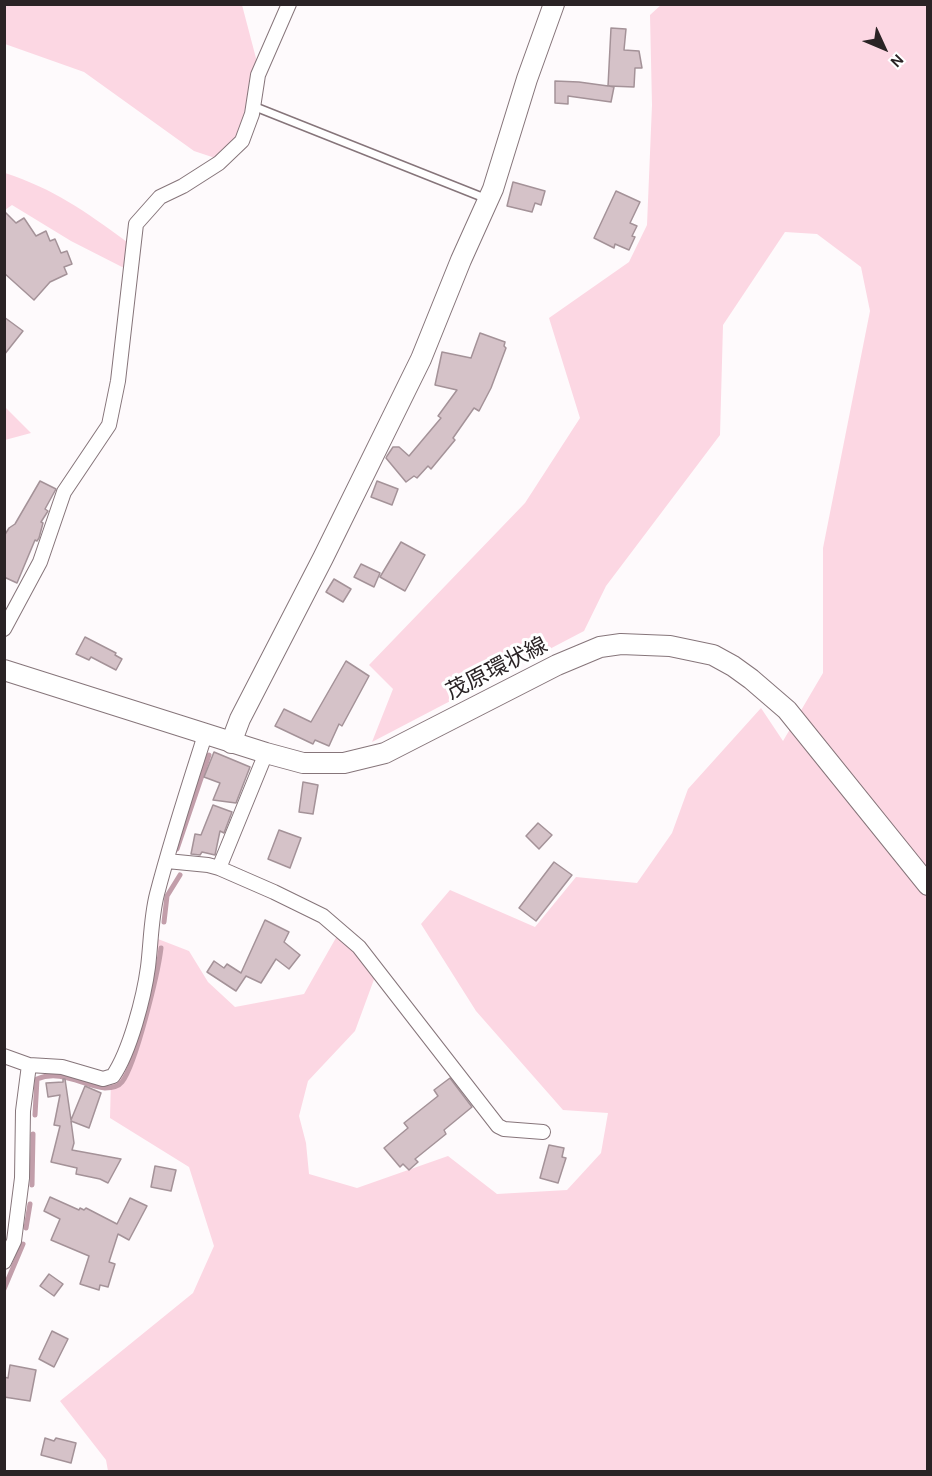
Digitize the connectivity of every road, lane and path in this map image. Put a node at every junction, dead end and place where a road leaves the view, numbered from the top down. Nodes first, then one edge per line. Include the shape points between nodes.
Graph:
1 (289, 4) edge
2 (554, 4) edge
3 (253, 106) junction
4 (488, 200) junction
5 (4, 629) edge
6 (4, 670) edge
7 (205, 735) junction
8 (231, 743) junction
9 (266, 753) junction
10 (167, 861) junction
11 (219, 868) junction
12 (927, 885) edge
13 (4, 1056) edge
14 (29, 1065) junction
15 (543, 1132) dead end
16 (4, 1262) edge

1 - 3 street via 258,75
2 - 4 main road
3 - 4 lane
3 - 5 street via 242,141 219,163 160,197 136,224 118,381 109,425 64,492 40,562
4 - 8 main road via 421,359
6 - 7 main road, 茂原環状線
7 - 8 main road, 茂原環状線
7 - 10 street
8 - 9 main road, 茂原環状線
9 - 11 street
9 - 12 main road, 茂原環状線 via 303,763 344,763 385,753 600,647 670,646 723,660 787,710
10 - 11 street
10 - 14 street via 156,896 147,971 132,1032 113,1076 103,1078 62,1067
11 - 15 street via 323,916 359,946 498,1126
13 - 14 street
14 - 16 street via 22,1111 22,1178 14,1241

